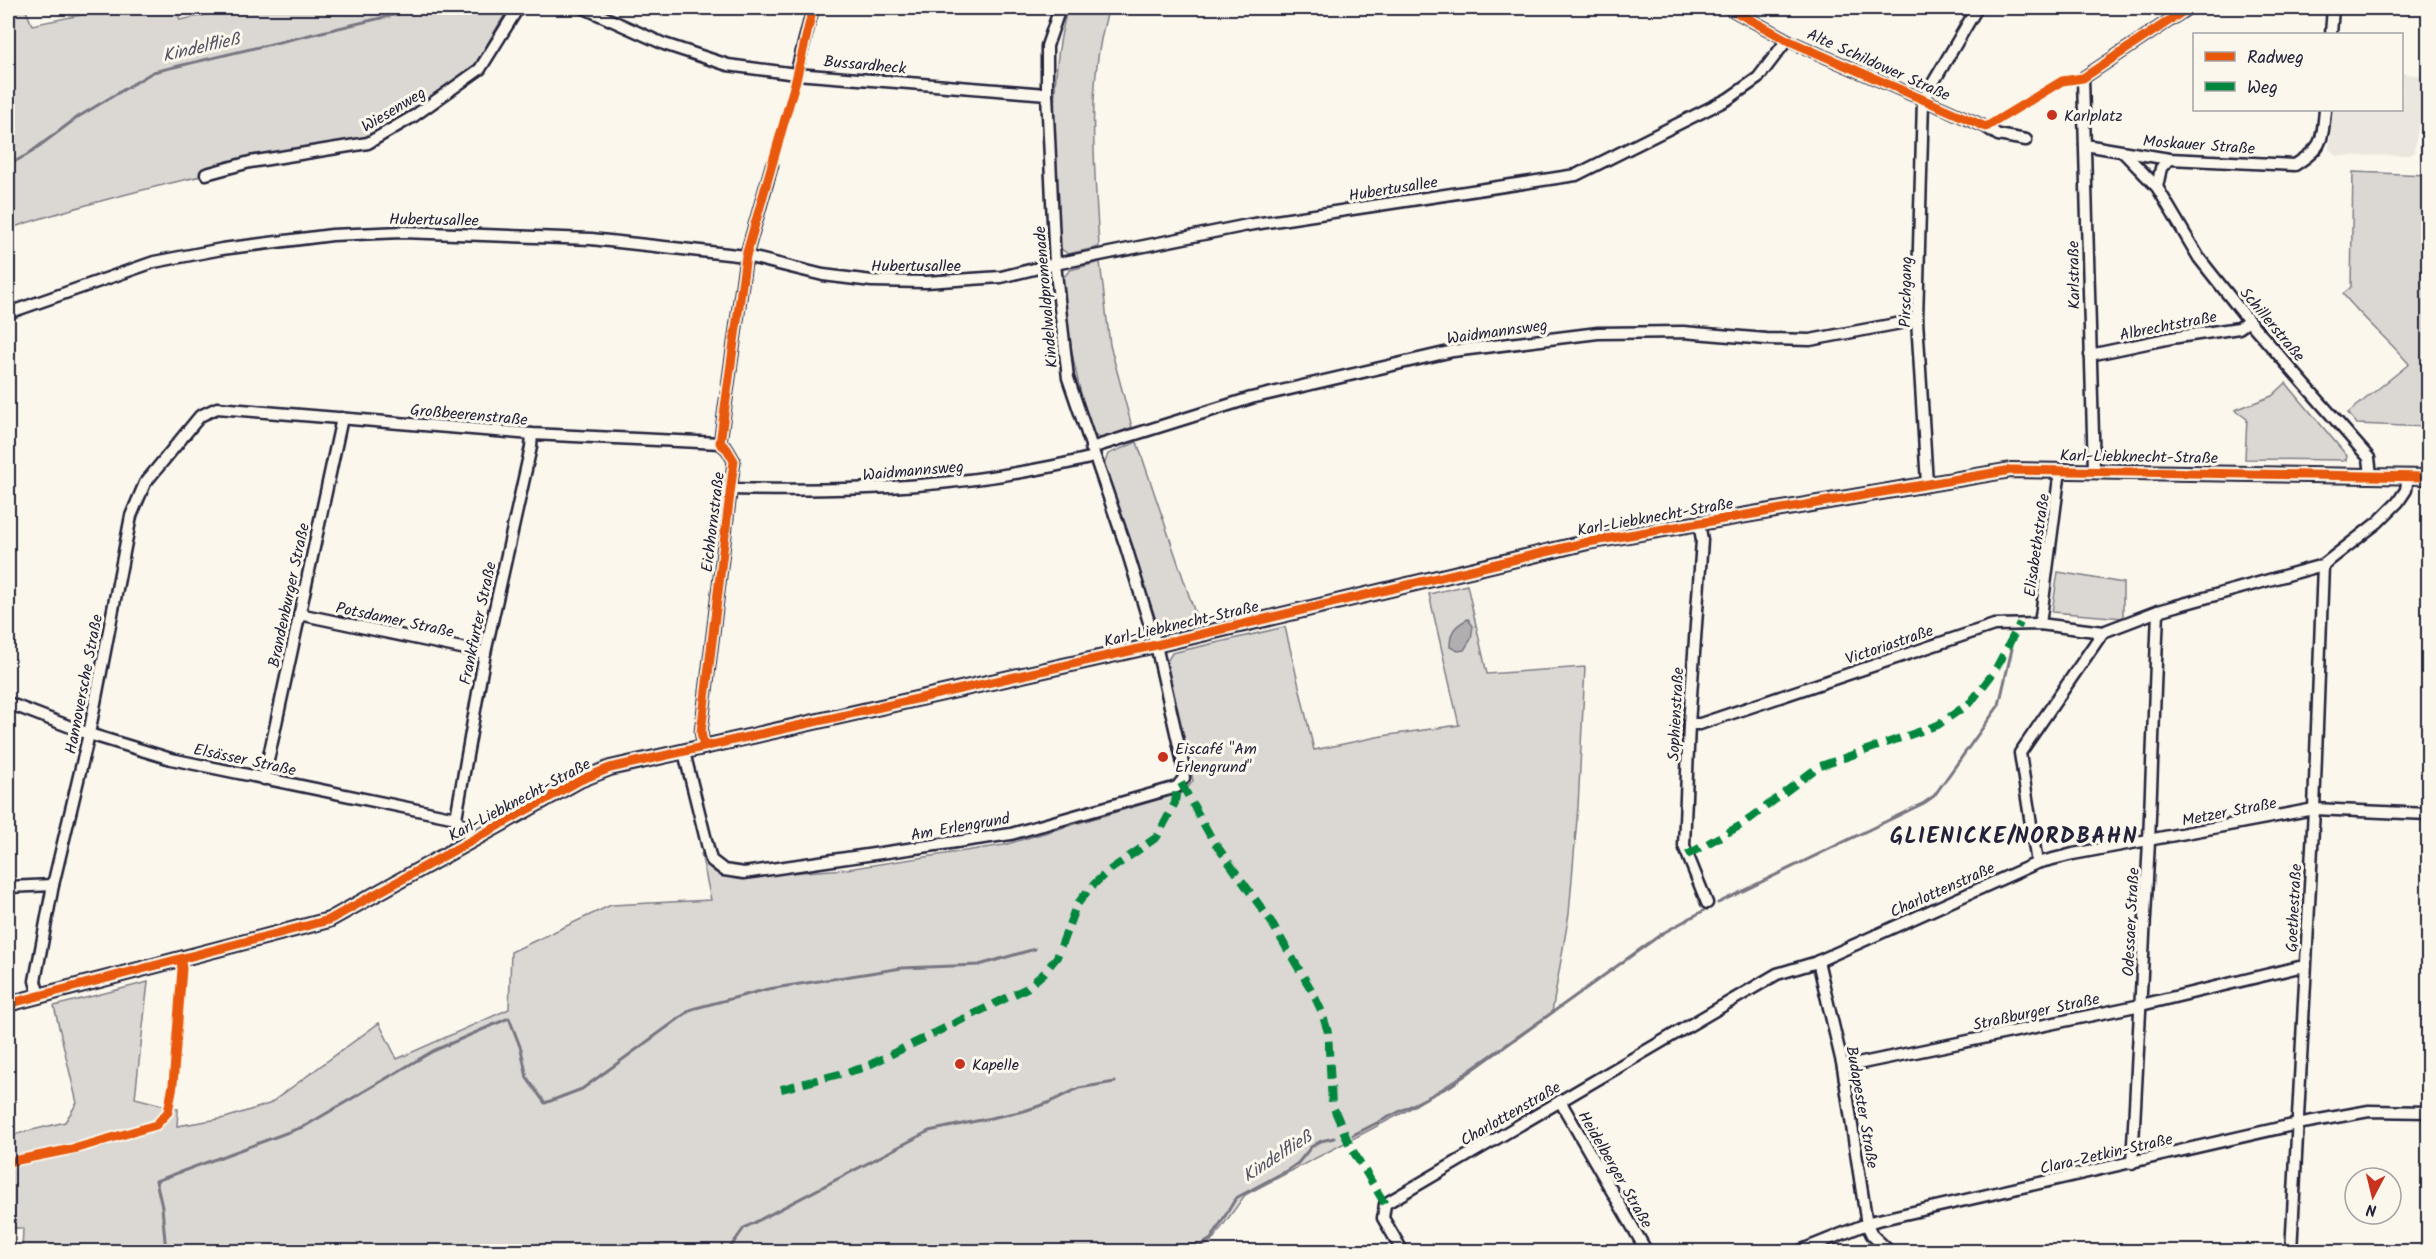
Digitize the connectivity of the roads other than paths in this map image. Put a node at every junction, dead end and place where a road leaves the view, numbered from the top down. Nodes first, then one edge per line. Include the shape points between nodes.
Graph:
1 (518, 8) edge
2 (584, 8) edge
3 (813, 8) edge
4 (1060, 8) edge
5 (1729, 8) edge
6 (1977, 8) edge
7 (2188, 8) edge
8 (2333, 8) edge
9 (2331, 33) edge
10 (1787, 40) junction
11 (796, 74) junction
12 (1047, 94) junction
13 (1923, 100) junction
14 (2325, 111) edge
15 (2026, 140) dead end
16 (2085, 145) junction
17 (2123, 152) junction
18 (2169, 159) junction
19 (772, 165) dead end
20 (206, 174) dead end
21 (2157, 187) junction
22 (746, 256) junction
23 (1055, 264) junction
24 (8, 313) edge
25 (1917, 320) junction
26 (2249, 321) junction
27 (2090, 354) junction
28 (217, 408) joint
29 (342, 418) junction
30 (532, 434) junction
31 (720, 443) junction
32 (1092, 453) junction
33 (2060, 470) junction
34 (2094, 470) junction
35 (2370, 475) junction
36 (2408, 476) junction
37 (2428, 477) edge
38 (1927, 484) junction
39 (732, 489) junction
40 (1699, 523) junction
41 (2324, 565) junction
42 (2158, 611) junction
43 (299, 614) junction
44 (2040, 624) junction
45 (2103, 632) junction
46 (1156, 645) junction
47 (485, 653) junction
48 (8, 703) edge
49 (1689, 724) junction
50 (89, 734) junction
51 (704, 747) junction
52 (684, 752) junction
53 (264, 779) junction
54 (2314, 809) junction
55 (2428, 814) edge
56 (456, 818) junction
57 (472, 840) junction
58 (2149, 841) junction
59 (2037, 863) junction
60 (53, 885) junction
61 (8, 887) edge
62 (1707, 903) dead end
63 (1818, 961) junction
64 (2305, 968) junction
65 (39, 995) junction
66 (8, 1004) edge
67 (2141, 1005) junction
68 (1843, 1066) junction
69 (1560, 1101) junction
70 (2428, 1112) edge
71 (2297, 1124) junction
72 (2132, 1162) junction
73 (1868, 1225) junction
74 (1403, 1251) edge
75 (1647, 1251) edge
76 (1797, 1251) edge
77 (1890, 1251) edge
78 (2291, 1251) edge

1 - 20 street, Wiesenweg via 480,69 414,117 368,143 250,162
2 - 11 street, Bussardheck via 692,54 728,65
3 - 11 street
4 - 12 street, Kindelwaldpromenade via 1047,46
5 - 10 street, Alte Schildower Straße
6 - 13 street
7 - 16 street, Karlstraße via 2083,78
8 - 9 street
10 - 13 street, Alte Schildower Straße
10 - 23 street, Hubertusallee via 1758,78 1728,99 1576,176 1248,225
11 - 12 street, Bussardheck
12 - 23 street, Kindelwaldpromenade
13 - 15 street, Alte Schildower Straße via 1998,135
13 - 25 street, Pirschgang
14 - 18 street, Moskauer Straße via 2321,144 2295,165
16 - 17 street, Moskauer Straße
16 - 27 street, Karlstraße
17 - 18 street, Moskauer Straße
17 - 21 street, Schillerstraße
18 - 21 street via 2161,168
19 - 22 street
21 - 26 street, Schillerstraße via 2199,258
22 - 23 street, Hubertusallee via 823,275 926,282 1001,277
22 - 24 street, Hubertusallee via 591,239 402,232 332,235 154,262
22 - 31 street
23 - 32 street, Kindelwaldpromenade via 1066,368
25 - 32 street, Waidmannsweg via 1810,340 1683,332 1598,333 1453,351 1251,398
25 - 38 street, Pirschgang
26 - 27 street, Albrechtstraße via 2239,328
26 - 35 street, Schillerstraße via 2369,458
27 - 34 street, Karlstraße
28 - 29 street, Großbeerenstraße
28 - 50 street, Hannoversche Straße via 200,416 138,496
29 - 30 street, Großbeerenstraße
29 - 43 street, Brandenburger Straße
30 - 31 street, Großbeerenstraße
30 - 47 street, Frankfurter Straße
31 - 39 street, Eichhornstraße via 734,461
32 - 39 street, Waidmannsweg via 1040,471 939,485 825,491
32 - 46 street, Kindelwaldpromenade
33 - 34 street, Karl-Liebknecht-Straße
33 - 38 street, Karl-Liebknecht-Straße via 2011,470
33 - 44 street, Elisabethstraße
34 - 35 street, Karl-Liebknecht-Straße
35 - 36 street, Karl-Liebknecht-Straße
36 - 37 street, Karl-Liebknecht-Straße
36 - 41 street via 2398,502
38 - 40 street, Karl-Liebknecht-Straße
39 - 51 street, Eichhornstraße via 700,732
40 - 46 street, Karl-Liebknecht-Straße via 1588,542
40 - 49 street, Sophienstraße via 1702,540
41 - 42 street
41 - 54 street, Goethestraße
42 - 45 street
42 - 58 street, Odessaer Straße
43 - 47 street, Potsdamer Straße
43 - 53 street, Brandenburger Straße
44 - 45 street, Victoriastraße
44 - 49 street, Victoriastraße via 1994,625 1700,724
45 - 59 street via 2020,753
46 - 51 street, Karl-Liebknecht-Straße
46 - 52 street, Am Erlengrund via 1185,774 1181,783 1011,834 744,873 724,870 711,860
47 - 56 street, Frankfurter Straße
48 - 50 street, Elsässer Straße
49 - 62 street, Sophienstraße via 1684,846
50 - 53 street, Elsässer Straße via 171,759
50 - 60 street, Hannoversche Straße
51 - 52 street, Karl-Liebknecht-Straße
52 - 57 street, Karl-Liebknecht-Straße via 595,773
53 - 56 street, Elsässer Straße
54 - 55 street, Metzer Straße
54 - 58 street, Metzer Straße
54 - 64 street, Goethestraße
56 - 57 street
57 - 65 street, Karl-Liebknecht-Straße via 329,920
58 - 59 street, Metzer Straße
58 - 67 street, Odessaer Straße
59 - 63 street, Charlottenstraße
60 - 61 street
60 - 65 street, Hannoversche Straße via 35,981
63 - 68 street, Budapester Straße
63 - 69 street, Charlottenstraße via 1777,974 1748,989
64 - 67 street, Straßburger Straße
64 - 71 street, Goethestraße
65 - 66 street, Karl-Liebknecht-Straße
67 - 68 street, Straßburger Straße
67 - 72 street, Odessaer Straße
68 - 73 street, Budapester Straße
69 - 74 street, Charlottenstraße via 1385,1204 1383,1218
69 - 75 street, Heidelberger Straße
70 - 71 street, Clara-Zetkin-Straße via 2368,1111
71 - 72 street, Clara-Zetkin-Straße
71 - 78 street, Goethestraße
72 - 73 street, Clara-Zetkin-Straße
73 - 76 street, Clara-Zetkin-Straße
73 - 77 street, Budapester Straße via 1872,1235

